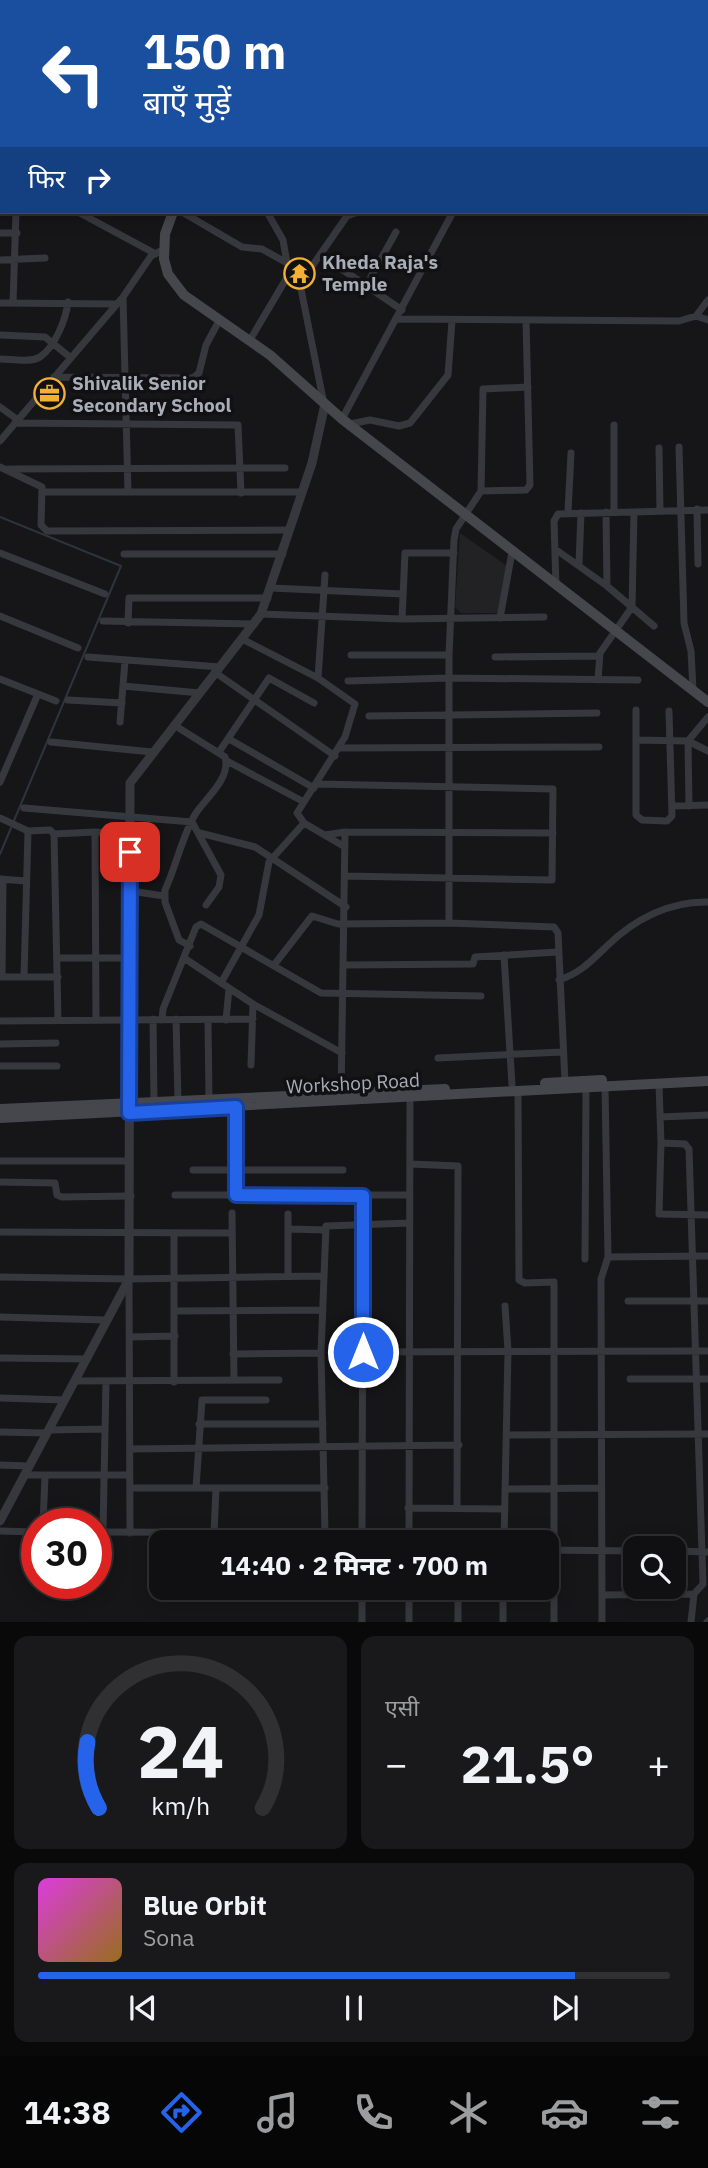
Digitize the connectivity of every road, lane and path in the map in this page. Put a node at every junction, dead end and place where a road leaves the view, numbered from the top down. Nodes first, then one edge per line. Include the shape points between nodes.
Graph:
1 (16, 214) edge
2 (82, 214) edge
3 (172, 214) edge
4 (185, 214) edge
5 (268, 214) edge
6 (352, 214) edge
7 (452, 214) edge
8 (396, 232) dead end
9 (0, 233) edge
10 (17, 233) junction
11 (159, 251) junction
12 (321, 255) junction
13 (45, 258) dead end
14 (13, 259) junction
15 (0, 260) edge
16 (287, 263) junction
17 (289, 274) junction
18 (367, 284) junction
19 (299, 285) junction
20 (123, 298) junction
21 (708, 299) edge
22 (68, 302) junction
23 (0, 303) edge
24 (13, 303) junction
25 (116, 304) junction
26 (402, 310) junction
27 (696, 316) junction
28 (220, 319) junction
29 (397, 319) junction
30 (526, 320) junction
31 (708, 320) edge
32 (452, 321) junction
33 (0, 335) edge
34 (250, 340) junction
35 (52, 341) junction
36 (71, 358) junction
37 (0, 359) edge
38 (54, 377) junction
39 (124, 379) junction
40 (528, 387) junction
41 (324, 404) junction
42 (0, 407) edge
43 (346, 421) junction
44 (17, 422) junction
45 (126, 424) junction
46 (614, 425) dead end
47 (0, 441) edge
48 (679, 447) dead end
49 (659, 448) dead end
50 (571, 453) dead end
51 (2, 468) edge
52 (128, 468) junction
53 (241, 468) junction
54 (285, 468) dead end
55 (481, 491) junction
56 (43, 492) junction
57 (128, 492) junction
58 (303, 492) junction
59 (241, 493) junction
60 (697, 509) junction
61 (680, 510) junction
62 (708, 510) edge
63 (660, 511) junction
64 (568, 512) junction
65 (610, 512) junction
66 (635, 512) junction
67 (581, 513) junction
68 (464, 515) junction
69 (290, 530) junction
70 (555, 549) junction
71 (512, 552) junction
72 (0, 553) edge
73 (454, 553) junction
74 (124, 554) dead end
75 (282, 554) junction
76 (698, 564) dead end
77 (579, 565) junction
78 (325, 575) dead end
79 (556, 586) junction
80 (607, 586) junction
81 (271, 588) junction
82 (325, 590) junction
83 (105, 594) dead end
84 (403, 594) junction
85 (268, 598) junction
86 (632, 607) junction
87 (261, 614) junction
88 (0, 616) edge
89 (544, 617) dead end
90 (323, 618) junction
91 (450, 618) junction
92 (500, 618) junction
93 (402, 619) junction
94 (103, 621) dead end
95 (128, 623) junction
96 (254, 624) junction
97 (654, 626) dead end
98 (616, 632) junction
99 (242, 639) junction
100 (78, 648) dead end
101 (351, 655) dead end
102 (449, 655) junction
103 (599, 656) junction
104 (88, 657) dead end
105 (495, 657) dead end
106 (125, 660) junction
107 (218, 670) junction
108 (318, 678) junction
109 (449, 678) junction
110 (0, 679) edge
111 (598, 680) junction
112 (638, 680) dead end
113 (348, 681) dead end
114 (123, 686) junction
115 (693, 690) junction
116 (200, 693) junction
117 (38, 694) junction
118 (256, 699) junction
119 (68, 700) dead end
120 (56, 701) dead end
121 (708, 702) edge
122 (314, 703) dead end
123 (122, 704) junction
124 (635, 710) dead end
125 (669, 711) dead end
126 (597, 713) dead end
127 (448, 715) junction
128 (369, 716) dead end
129 (708, 717) edge
130 (120, 722) dead end
131 (174, 724) junction
132 (229, 739) junction
133 (636, 740) junction
134 (671, 741) junction
135 (688, 741) junction
136 (51, 742) dead end
137 (599, 747) dead end
138 (340, 748) junction
139 (449, 749) junction
140 (708, 751) edge
141 (152, 752) junction
142 (219, 752) junction
143 (335, 756) junction
144 (227, 761) junction
145 (0, 782) edge
146 (316, 786) junction
147 (448, 786) junction
148 (304, 802) junction
149 (708, 805) edge
150 (672, 806) junction
151 (689, 806) junction
152 (24, 808) dead end
153 (131, 815) junction
154 (0, 818) edge
155 (192, 822) junction
156 (304, 823) junction
157 (28, 831) junction
158 (345, 831) junction
159 (449, 831) junction
160 (95, 832) junction
161 (130, 833) junction
162 (200, 833) junction
163 (553, 833) junction
164 (54, 834) junction
165 (325, 835) junction
166 (345, 847) junction
167 (273, 858) junction
168 (346, 876) junction
169 (449, 878) junction
170 (1, 879) edge
171 (26, 881) junction
172 (131, 891) junction
173 (164, 896) junction
174 (708, 902) edge
175 (206, 905) dead end
176 (346, 907) junction
177 (449, 923) junction
178 (345, 924) junction
179 (190, 946) junction
180 (243, 946) junction
181 (558, 952) junction
182 (504, 955) junction
183 (57, 958) junction
184 (95, 958) junction
185 (129, 958) junction
186 (184, 958) junction
187 (274, 965) junction
188 (344, 965) junction
189 (1, 977) edge
190 (24, 977) junction
191 (58, 977) junction
192 (559, 980) junction
193 (221, 983) junction
194 (229, 989) junction
195 (343, 996) junction
196 (481, 996) dead end
197 (253, 1004) junction
198 (153, 1019) junction
199 (253, 1019) junction
200 (58, 1020) junction
201 (96, 1020) junction
202 (129, 1020) junction
203 (162, 1020) junction
204 (176, 1020) junction
205 (208, 1020) junction
206 (226, 1020) junction
207 (0, 1021) edge
208 (56, 1042) dead end
209 (0, 1044) edge
210 (562, 1052) junction
211 (342, 1053) junction
212 (510, 1054) junction
213 (438, 1058) dead end
214 (251, 1065) dead end
215 (0, 1066) edge
216 (57, 1066) dead end
217 (708, 1074) edge
218 (708, 1081) edge
219 (565, 1082) junction
220 (659, 1084) junction
221 (605, 1087) junction
222 (515, 1088) junction
223 (586, 1088) junction
224 (410, 1094) junction
225 (341, 1098) junction
226 (209, 1100) junction
227 (178, 1101) junction
228 (154, 1102) junction
229 (236, 1107) junction
230 (129, 1108) junction
231 (0, 1109) edge
232 (708, 1115) edge
233 (660, 1117) junction
234 (0, 1118) edge
235 (708, 1121) edge
236 (661, 1143) junction
237 (0, 1161) edge
238 (130, 1161) junction
239 (410, 1164) junction
240 (193, 1170) dead end
241 (236, 1170) junction
242 (343, 1170) dead end
243 (0, 1182) edge
244 (175, 1195) dead end
245 (236, 1195) junction
246 (410, 1195) junction
247 (131, 1196) junction
248 (363, 1196) junction
249 (232, 1213) dead end
250 (288, 1214) dead end
251 (691, 1215) junction
252 (708, 1215) edge
253 (363, 1223) junction
254 (410, 1223) junction
255 (288, 1229) junction
256 (326, 1230) junction
257 (0, 1231) edge
258 (232, 1233) junction
259 (130, 1234) junction
260 (174, 1234) junction
261 (693, 1256) junction
262 (708, 1256) edge
263 (608, 1257) junction
264 (585, 1259) dead end
265 (232, 1276) junction
266 (288, 1276) junction
267 (323, 1276) junction
268 (0, 1277) edge
269 (174, 1278) junction
270 (129, 1279) junction
271 (628, 1301) dead end
272 (694, 1301) junction
273 (708, 1301) edge
274 (505, 1306) dead end
275 (323, 1310) junction
276 (175, 1311) junction
277 (233, 1311) junction
278 (0, 1317) edge
279 (105, 1320) junction
280 (175, 1336) junction
281 (130, 1337) junction
282 (409, 1351) junction
283 (459, 1351) junction
284 (508, 1351) junction
285 (603, 1351) junction
286 (694, 1351) junction
287 (708, 1351) edge
288 (363, 1352) junction
289 (555, 1352) junction
290 (321, 1353) junction
291 (233, 1354) junction
292 (0, 1358) edge
293 (86, 1359) junction
294 (629, 1379) dead end
295 (695, 1379) junction
296 (708, 1379) edge
297 (233, 1380) junction
298 (279, 1380) dead end
299 (75, 1381) junction
300 (106, 1381) junction
301 (131, 1382) junction
302 (174, 1382) junction
303 (0, 1398) edge
304 (65, 1399) junction
305 (267, 1400) dead end
306 (199, 1424) junction
307 (323, 1424) junction
308 (105, 1429) junction
309 (0, 1432) edge
310 (47, 1432) junction
311 (601, 1434) junction
312 (698, 1434) junction
313 (708, 1434) edge
314 (507, 1435) junction
315 (553, 1435) junction
316 (459, 1445) junction
317 (363, 1446) junction
318 (408, 1446) junction
319 (324, 1448) junction
320 (130, 1449) junction
321 (198, 1449) junction
322 (0, 1465) edge
323 (26, 1471) junction
324 (105, 1475) junction
325 (130, 1475) junction
326 (45, 1476) junction
327 (704, 1482) edge
328 (197, 1488) junction
329 (216, 1488) junction
330 (324, 1488) junction
331 (553, 1488) junction
332 (601, 1488) junction
333 (131, 1489) junction
334 (505, 1489) junction
335 (3, 1506) edge
336 (44, 1508) edge
337 (102, 1508) edge
338 (408, 1508) junction
339 (457, 1508) junction
340 (505, 1509) junction
341 (0, 1521) edge
342 (215, 1530) edge
343 (325, 1530) edge
344 (362, 1530) edge
345 (409, 1530) edge
346 (504, 1530) edge
347 (550, 1530) edge
348 (0, 1531) edge
349 (21, 1532) edge
350 (112, 1532) edge
351 (130, 1533) junction
352 (149, 1533) edge
353 (559, 1550) edge
354 (601, 1551) junction
355 (623, 1551) edge
356 (686, 1551) edge
357 (706, 1552) edge
358 (694, 1594) junction
359 (602, 1595) junction
360 (362, 1600) edge
361 (409, 1600) edge
362 (458, 1600) edge
363 (503, 1600) edge
364 (552, 1600) edge
365 (362, 1622) edge
366 (409, 1622) edge
367 (458, 1622) edge
368 (503, 1622) edge
369 (554, 1622) edge
370 (602, 1622) edge
371 (691, 1622) edge

1 - 10 street
2 - 11 street
3 - 11 main road
4 - 16 street via 242,247 261,249
5 - 16 street via 284,240
6 - 12 street
7 - 26 street
8 - 18 street
9 - 10 street
10 - 14 street
11 - 20 street
11 - 28 main road via 177,288
12 - 18 street
12 - 19 street
13 - 14 street
14 - 15 street
14 - 24 street
16 - 17 street
17 - 19 street
17 - 34 street
18 - 26 street
19 - 41 street
20 - 25 street
20 - 39 street
21 - 27 street
22 - 24 street
22 - 25 street
22 - 35 street
23 - 24 street
25 - 36 street
26 - 29 street
27 - 30 street via 679,321
27 - 31 street
28 - 34 main road
28 - 39 street via 193,379
29 - 32 street
29 - 43 street
30 - 32 street
30 - 40 street
32 - 43 street via 448,375 414,419 399,426
33 - 35 street via 33,334
34 - 41 main road
35 - 36 street
35 - 37 street via 40,357
36 - 38 street
38 - 39 street
38 - 44 street
39 - 45 street
40 - 55 street via 483,389
40 - 55 street via 529,487
41 - 43 main road
41 - 58 street
42 - 44 street
43 - 68 main road
44 - 45 street
44 - 47 street
45 - 52 street
45 - 53 street via 238,425
46 - 65 street
48 - 61 street
49 - 63 street
50 - 64 street
51 - 52 street
51 - 56 street via 37,483
52 - 53 street
52 - 57 street
53 - 54 street
53 - 59 street
55 - 68 street
56 - 57 street
56 - 69 street via 41,525 47,531
57 - 59 street
58 - 59 street
58 - 69 street
60 - 61 street
60 - 62 street
60 - 76 street
61 - 63 street
61 - 115 street via 684,623
63 - 66 street
64 - 67 street
64 - 70 street via 555,517
65 - 66 street
65 - 67 street
65 - 80 street
66 - 86 street
67 - 77 street
68 - 71 main road
68 - 73 street via 456,529
69 - 75 street
70 - 77 street
70 - 79 street
71 - 79 main road
71 - 92 street
72 - 83 street
73 - 84 street via 405,553
73 - 91 street
74 - 75 street
75 - 81 street
77 - 80 street
78 - 82 street
79 - 98 main road
80 - 86 street
81 - 82 street
81 - 85 street
82 - 84 street
82 - 90 street
84 - 93 street
85 - 87 street
85 - 95 street via 129,598
86 - 97 street
86 - 98 street
87 - 90 street
87 - 96 street
88 - 100 street
89 - 92 street
90 - 93 street
90 - 108 street
91 - 92 street
91 - 93 street
91 - 102 street
94 - 95 street
95 - 96 street
96 - 99 street
98 - 103 street
98 - 115 main road
99 - 107 street
99 - 108 street
101 - 102 street
102 - 109 street
103 - 105 street
103 - 111 street
104 - 106 street
106 - 107 street
106 - 114 street
107 - 116 street
107 - 118 street
108 - 138 street via 355,704
109 - 111 street
109 - 113 street
109 - 127 street
110 - 117 street
111 - 112 street
114 - 116 street
114 - 123 street
115 - 121 main road
116 - 131 street
117 - 120 street
117 - 145 street
118 - 122 street via 272,677
118 - 132 street
118 - 143 street
119 - 123 street
123 - 130 street
124 - 133 street
125 - 134 street
126 - 127 street
127 - 128 street
127 - 139 street
129 - 135 street
131 - 141 street
131 - 142 street
132 - 142 street
132 - 146 street
133 - 134 street
133 - 150 street via 638,819 670,820
134 - 135 street
134 - 150 street
135 - 140 street
135 - 151 street
136 - 141 street
137 - 139 street
138 - 139 street
138 - 143 street
139 - 147 street
141 - 153 street via 130,783
142 - 144 street
143 - 146 street
144 - 148 street
144 - 155 street via 219,782
146 - 147 street
146 - 148 street
147 - 159 street
147 - 163 street via 551,787
148 - 156 street via 297,813
149 - 151 street
150 - 151 street
152 - 153 street
153 - 155 street
153 - 161 street
154 - 157 street
155 - 162 street
155 - 173 street
156 - 165 street
156 - 167 street
157 - 164 street via 50,830
157 - 171 street
158 - 159 street
158 - 165 street
158 - 166 street
159 - 163 street
159 - 169 street
160 - 161 street
160 - 164 street
160 - 184 street
161 - 172 street
162 - 167 street via 248,844
162 - 175 street via 221,875 219,887
163 - 169 street via 552,880
164 - 183 street
165 - 166 street
166 - 168 street
167 - 176 street
167 - 180 street via 259,915
168 - 169 street
168 - 176 street
169 - 177 street
170 - 171 street
170 - 189 street
171 - 190 street
172 - 173 street
172 - 185 street
173 - 179 street via 179,940
174 - 192 street via 677,905 643,918 580,971
176 - 178 street
177 - 178 street
177 - 181 street via 554,927
178 - 187 street via 310,916
178 - 188 street
179 - 180 street via 201,924
179 - 186 street
180 - 187 street
180 - 193 street
181 - 182 street
181 - 192 street
182 - 188 street via 475,957 473,964
182 - 212 street
183 - 184 street
183 - 191 street
184 - 185 street
184 - 201 street
185 - 202 street
186 - 193 street
186 - 203 street
187 - 195 street via 308,987
188 - 195 street
189 - 190 street
190 - 191 street
191 - 200 street
192 - 210 street
193 - 194 street
194 - 197 street
194 - 206 street
195 - 196 street
195 - 211 street
197 - 199 street
197 - 211 street
198 - 202 street
198 - 203 street
198 - 228 street
199 - 206 street
199 - 214 street
200 - 201 street
200 - 207 street
201 - 202 street
202 - 230 street
203 - 204 street
204 - 205 street
204 - 227 street
205 - 206 street
205 - 226 street
208 - 209 street
210 - 212 street
210 - 219 street
211 - 225 street
212 - 213 street
212 - 222 street
215 - 216 street
217 - 219 main road, Workshop Road
218 - 220 main road, Workshop Road
219 - 222 main road, Workshop Road
220 - 221 main road, Workshop Road
220 - 233 street
221 - 223 main road, Workshop Road
221 - 263 street
222 - 223 main road, Workshop Road
222 - 224 main road, Workshop Road
222 - 289 street via 519,1280 554,1282
223 - 264 street
224 - 225 main road, Workshop Road
224 - 239 street
225 - 226 main road, Workshop Road
225 - 229 main road, Workshop Road
226 - 227 main road, Workshop Road
227 - 228 main road, Workshop Road
228 - 230 main road, Workshop Road
229 - 230 main road, Workshop Road
229 - 241 street
230 - 231 main road, Workshop Road
230 - 234 main road, Workshop Road
230 - 238 street
232 - 233 street
232 - 235 street
233 - 236 street
236 - 251 street via 688,1145
236 - 251 street via 659,1214
237 - 238 street
238 - 247 street
239 - 246 street
239 - 283 street via 458,1166
240 - 241 street
241 - 242 street
241 - 245 street
243 - 247 street via 55,1183 57,1195 62,1197
244 - 245 street
245 - 248 street
246 - 248 street
246 - 254 street
247 - 259 street
248 - 253 street
249 - 258 street
250 - 255 street
251 - 252 street
251 - 261 street
253 - 254 street
253 - 256 street via 332,1223
253 - 288 street
254 - 282 street
255 - 256 street
255 - 266 street
256 - 267 street
257 - 259 street
258 - 260 street
258 - 265 street
259 - 260 street
259 - 270 street
260 - 269 street
261 - 262 street
261 - 263 street
261 - 272 street
263 - 285 street via 601,1279
265 - 266 street
265 - 269 street
265 - 277 street
266 - 267 street
267 - 275 street
268 - 270 street
269 - 270 street
269 - 276 street
270 - 279 street
270 - 281 street
271 - 272 street
272 - 273 street
272 - 286 street
274 - 284 street
275 - 277 street
275 - 290 street
276 - 277 street
276 - 280 street
277 - 291 street
278 - 279 street
279 - 293 street
280 - 281 street
280 - 302 street
281 - 301 street
282 - 283 street
282 - 288 street
282 - 318 street
283 - 284 street
283 - 316 street
284 - 289 street
284 - 314 street
285 - 286 street
285 - 289 street
285 - 311 street
286 - 287 street
286 - 295 street
288 - 317 street
289 - 315 street
290 - 291 street
290 - 307 street
291 - 297 street
292 - 293 street
293 - 299 street
294 - 295 street
295 - 296 street
295 - 312 street
297 - 298 street
297 - 302 street
299 - 300 street
299 - 304 street
300 - 301 street
300 - 308 street
301 - 302 street
301 - 320 street
303 - 304 street
304 - 310 street
305 - 306 street via 202,1400
306 - 307 street
306 - 321 street
307 - 319 street
308 - 310 street
308 - 324 street
309 - 310 street
310 - 323 street
311 - 312 street
311 - 315 street
311 - 332 street
312 - 313 street
312 - 327 street
314 - 315 street
314 - 334 street
315 - 331 street
316 - 318 street
316 - 339 street
317 - 318 street
317 - 319 street
317 - 344 street
318 - 338 street
319 - 321 street
319 - 330 street
320 - 321 street
320 - 325 street
321 - 328 street
322 - 323 street
323 - 326 street
323 - 335 street
324 - 325 street
324 - 326 street
324 - 337 street
325 - 333 street
326 - 336 street
327 - 357 street
328 - 329 street
328 - 333 street
329 - 330 street
329 - 342 street
330 - 343 street
331 - 332 street
331 - 334 street
331 - 347 street
332 - 354 street
333 - 351 street
334 - 340 street
335 - 341 street
338 - 339 street
338 - 345 street
339 - 340 street
340 - 346 street
348 - 349 street
350 - 351 street
351 - 352 street
353 - 354 street
354 - 355 street
354 - 359 street
356 - 357 street
357 - 358 street via 704,1584
358 - 359 street
358 - 371 street
359 - 370 street
360 - 365 street
361 - 366 street
362 - 367 street
363 - 368 street
364 - 369 street

